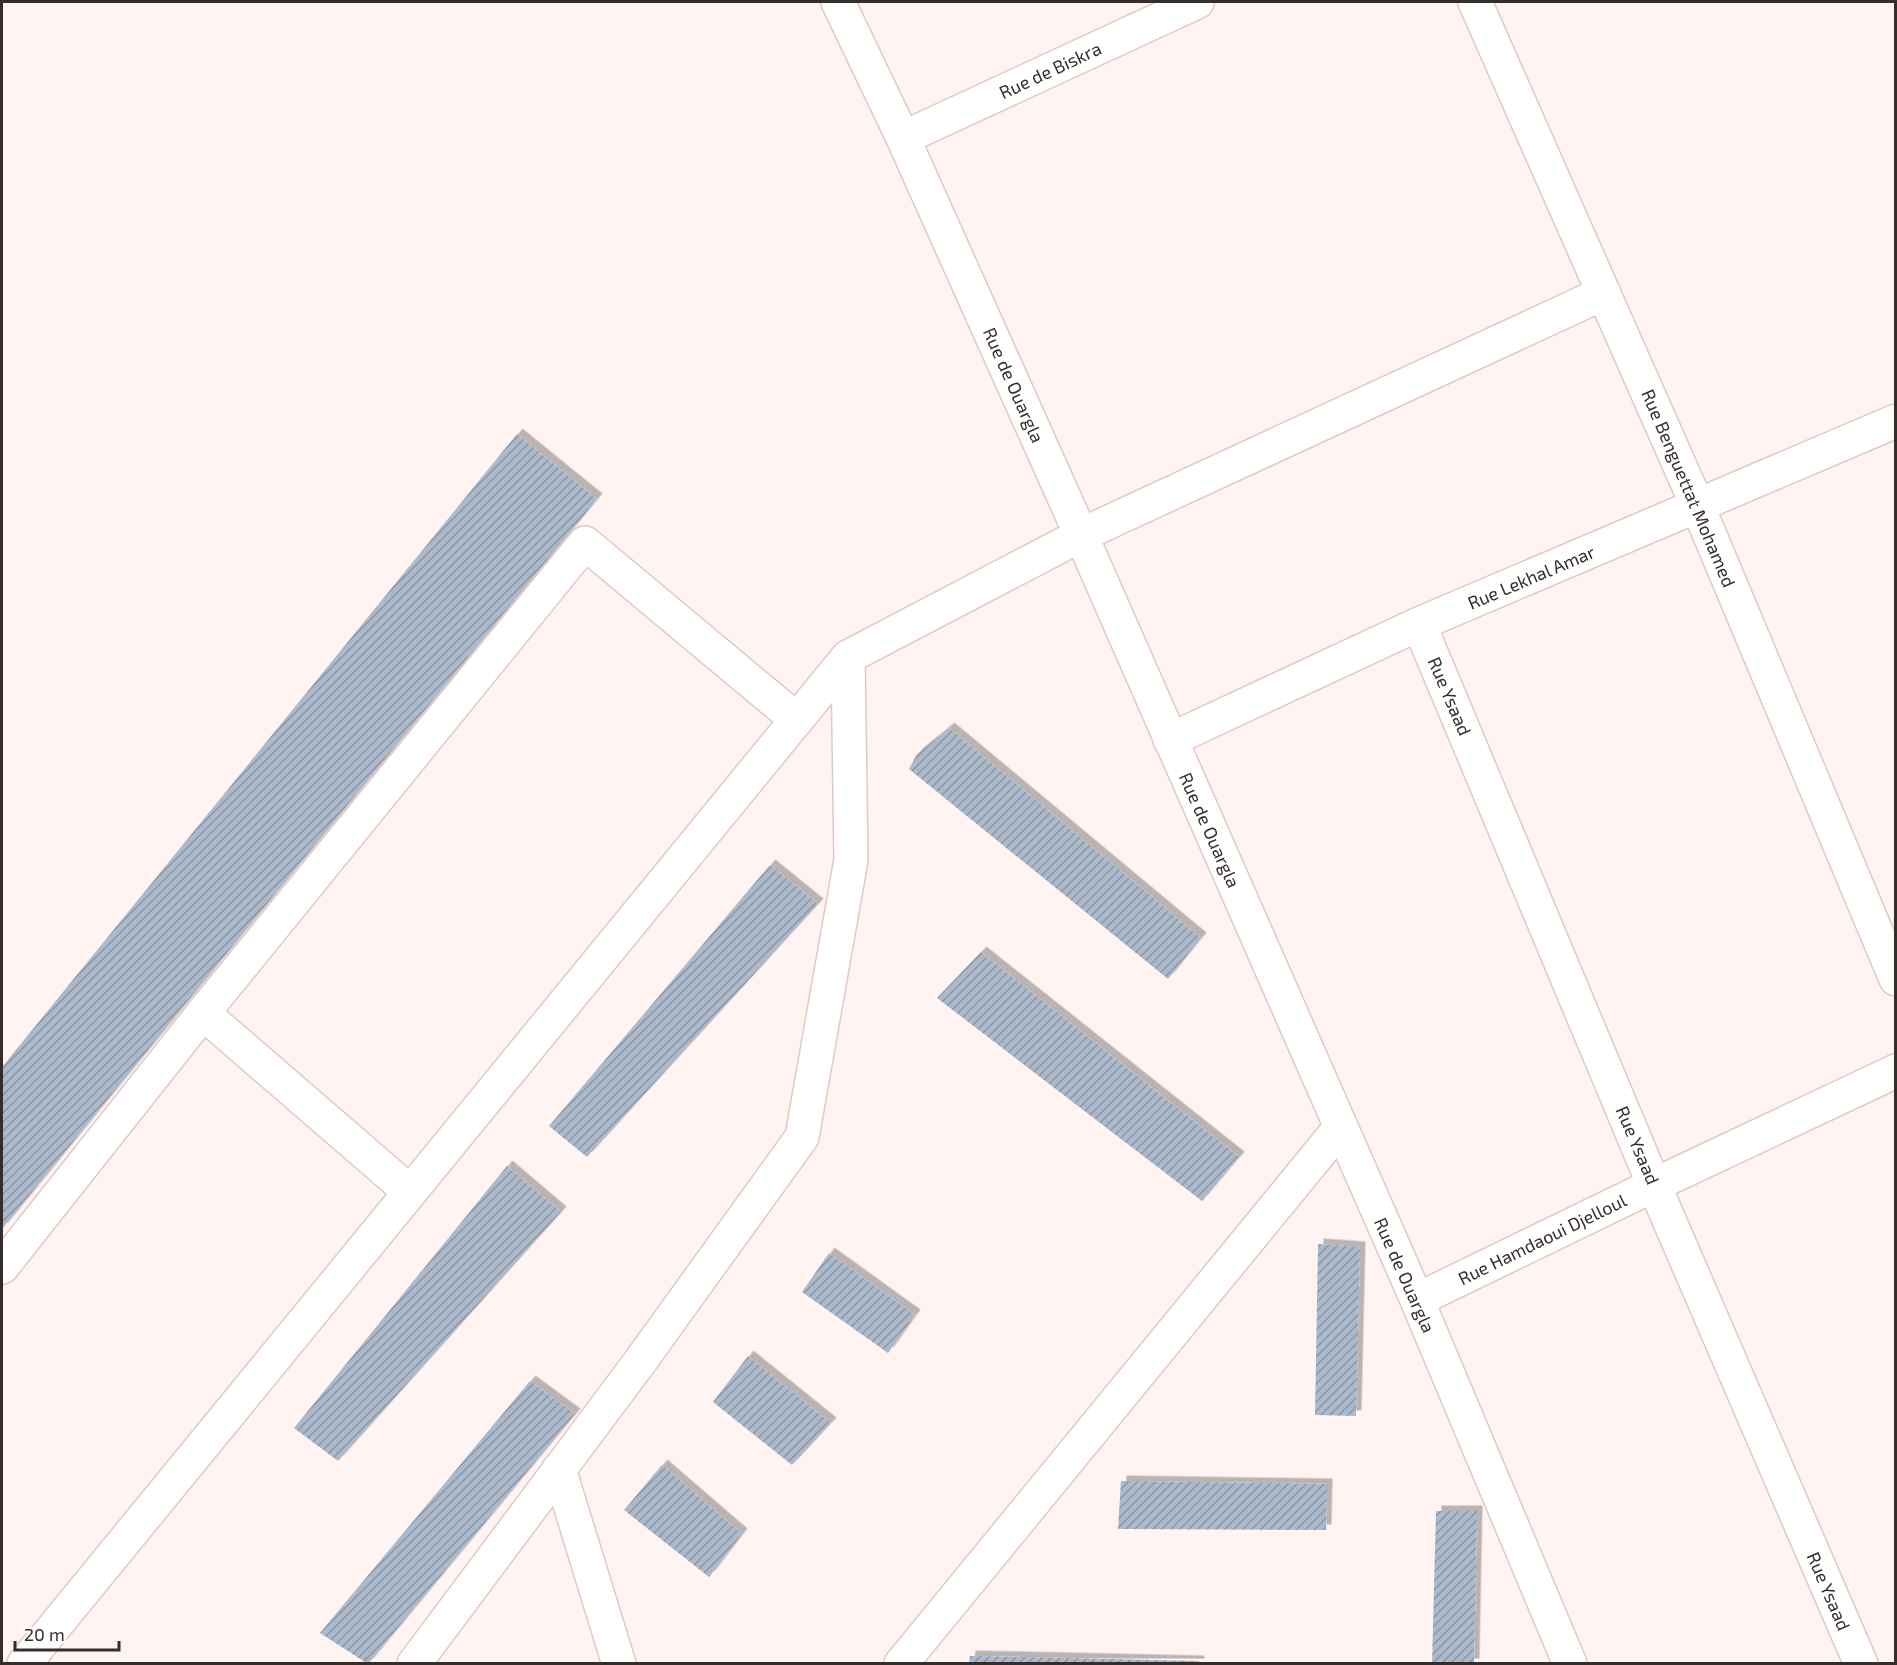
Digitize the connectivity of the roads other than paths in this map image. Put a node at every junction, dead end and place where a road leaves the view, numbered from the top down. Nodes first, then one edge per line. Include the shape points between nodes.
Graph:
1 (838, 2) edge
2 (1197, 2) edge
3 (1475, 2) edge
4 (903, 138) junction
5 (1604, 293) junction
6 (1896, 421) edge
7 (1698, 507) junction
8 (1081, 535) junction
9 (1419, 624) junction
10 (848, 657) junction
11 (797, 720) junction
12 (1170, 740) junction
13 (1896, 979) edge
14 (203, 1013) junction
15 (1896, 1071) edge
16 (1340, 1128) junction
17 (1654, 1185) junction
18 (410, 1192) junction
19 (2, 1267) edge
20 (1417, 1300) junction
21 (559, 1469) junction
22 (24, 1664) edge
23 (414, 1664) edge
24 (619, 1664) edge
25 (901, 1664) edge
26 (1570, 1664) edge
27 (1861, 1664) edge

1 - 4 street, Rue de Ouargla
2 - 4 street, Rue de Biskra
3 - 5 street, Rue Benguettat Mohamed
4 - 8 street, Rue de Ouargla
5 - 7 street, Rue Benguettat Mohamed
5 - 8 street
6 - 7 street, Rue Lekhal Amar
7 - 9 street, Rue Lekhal Amar
7 - 13 street, Rue Benguettat Mohamed
8 - 10 street
8 - 12 street, Rue de Ouargla
9 - 12 street, Rue Lekhal Amar
9 - 17 street, Rue Ysaad
10 - 11 street
10 - 21 street via 851,860 802,1137
11 - 14 street via 585,543
11 - 18 street
12 - 16 street, Rue de Ouargla
14 - 18 street
14 - 19 street
15 - 17 street, Rue Hamdaoui Djelloul
16 - 20 street, Rue de Ouargla
16 - 25 street
17 - 20 street, Rue Hamdaoui Djelloul
17 - 27 street, Rue Ysaad
18 - 22 street
20 - 26 street, Rue de Ouargla
21 - 23 street
21 - 24 street

